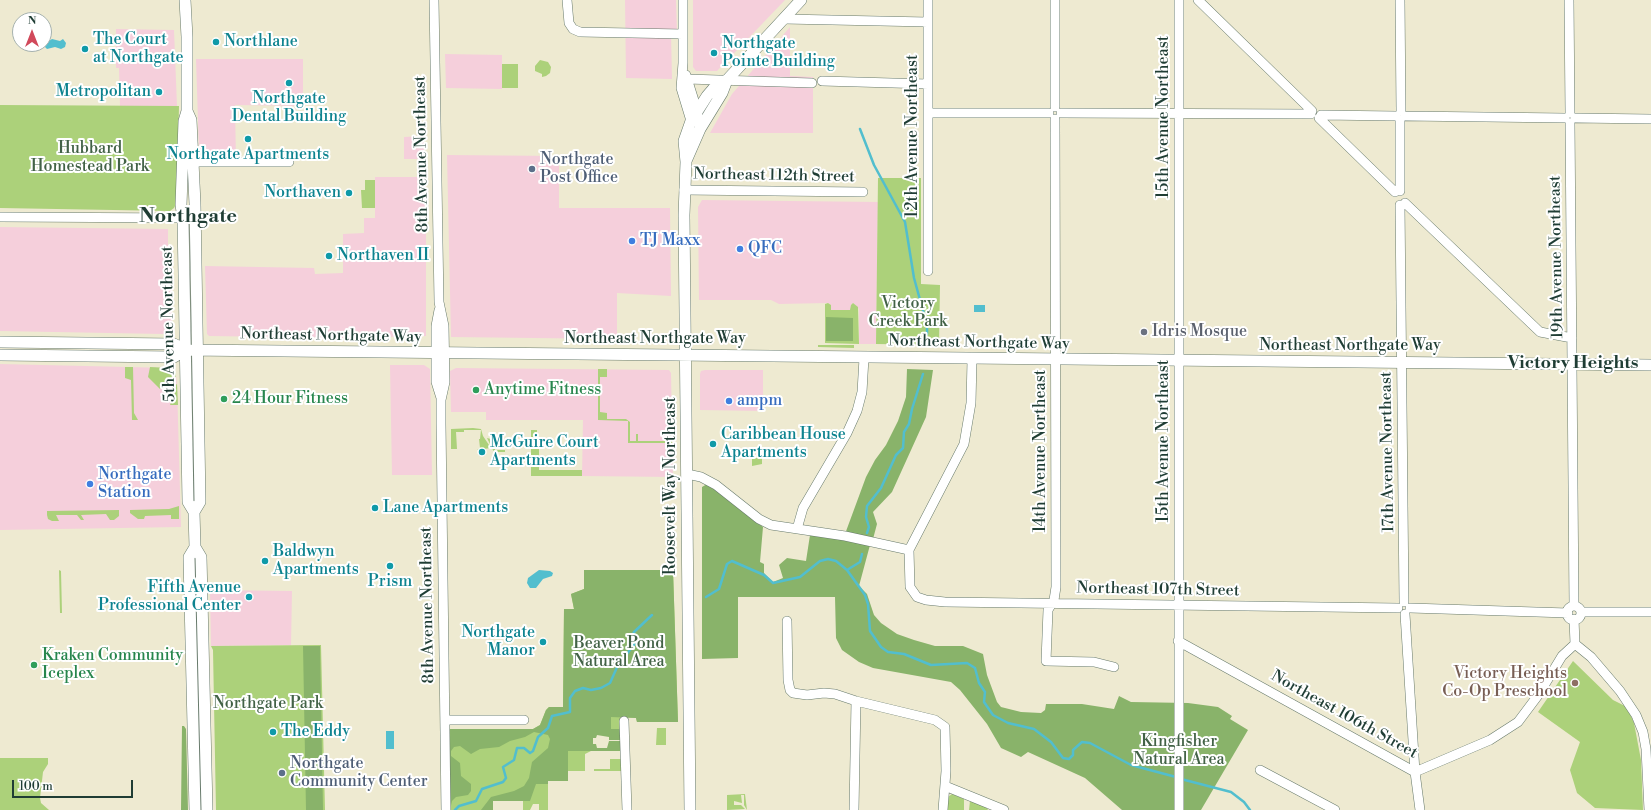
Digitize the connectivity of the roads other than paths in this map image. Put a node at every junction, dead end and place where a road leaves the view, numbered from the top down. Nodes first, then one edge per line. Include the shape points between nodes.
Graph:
1 (185, 0) edge
2 (434, 0) edge
3 (567, 0) edge
4 (683, 0) edge
5 (801, 0) edge
6 (928, 0) edge
7 (1055, 0) edge
8 (1179, 0) edge
9 (1198, 0) edge
10 (1400, 0) edge
11 (1570, 0) edge
12 (784, 19) junction
13 (928, 22) junction
14 (683, 34) junction
15 (683, 63) junction
16 (687, 79) junction
17 (727, 80) junction
18 (822, 81) dead end
19 (812, 83) dead end
20 (928, 84) junction
21 (187, 110) junction
22 (697, 110) junction
23 (929, 113) junction
24 (1055, 113) junction
25 (1316, 114) junction
26 (1179, 115) junction
27 (1400, 116) junction
28 (1570, 118) junction
29 (1651, 119) edge
30 (691, 121) junction
31 (700, 129) junction
32 (192, 162) junction
33 (290, 162) dead end
34 (686, 162) junction
35 (684, 190) junction
36 (863, 192) dead end
37 (1397, 192) junction
38 (1403, 204) junction
39 (0, 217) edge
40 (183, 218) junction
41 (194, 218) junction
42 (928, 271) dead end
43 (1572, 338) junction
44 (0, 342) edge
45 (27, 342) junction
46 (0, 349) edge
47 (186, 350) junction
48 (198, 350) junction
49 (440, 353) junction
50 (0, 355) edge
51 (685, 355) junction
52 (864, 358) junction
53 (972, 360) junction
54 (1056, 360) junction
55 (1179, 361) junction
56 (1402, 363) junction
57 (1573, 364) junction
58 (1651, 365) edge
59 (686, 474) junction
60 (194, 512) junction
61 (797, 529) junction
62 (195, 547) junction
63 (909, 550) junction
64 (1051, 604) junction
65 (1178, 606) junction
66 (1404, 608) junction
67 (1651, 612) edge
68 (1574, 613) junction
69 (787, 621) dead end
70 (1178, 641) junction
71 (1575, 644) junction
72 (1114, 666) dead end
73 (856, 701) junction
74 (445, 720) junction
75 (524, 720) dead end
76 (624, 721) dead end
77 (1260, 770) dead end
78 (1415, 772) junction
79 (945, 786) junction
80 (195, 810) edge
81 (207, 810) edge
82 (446, 810) edge
83 (627, 810) edge
84 (690, 810) edge
85 (854, 810) edge
86 (943, 810) edge
87 (1004, 810) edge
88 (1179, 810) edge
89 (1335, 810) edge
90 (1420, 810) edge
91 (1649, 810) edge

1 - 21 main road, 5th Avenue Northeast via 188,50
2 - 49 street, 8th Avenue Northeast via 439,307 444,326
3 - 14 street via 567,14 571,26 583,33
4 - 14 street
5 - 12 main road
6 - 13 street, 12th Avenue Northeast
7 - 24 street, 14th Avenue Northeast
8 - 26 street, 15th Avenue Northeast
9 - 25 street
10 - 27 street
11 - 28 street, 19th Avenue Northeast
12 - 13 street
12 - 17 main road
13 - 20 street, 12th Avenue Northeast
14 - 15 street
15 - 16 street
15 - 30 street via 681,93
16 - 17 street
16 - 22 street
17 - 19 street
17 - 22 main road, Roosevelt Way Northeast via 713,89
17 - 31 main road, Roosevelt Way Northeast
18 - 20 street
20 - 23 street, 12th Avenue Northeast
21 - 32 main road, 5th Avenue Northeast via 191,120
21 - 40 main road, 5th Avenue Northeast via 183,128
22 - 30 main road, Roosevelt Way Northeast
22 - 31 street
23 - 24 street
23 - 42 street, 12th Avenue Northeast
24 - 26 street
24 - 54 street, 14th Avenue Northeast
25 - 26 street
25 - 27 street
25 - 37 street
26 - 55 street, 15th Avenue Northeast
27 - 28 street
27 - 37 street
28 - 29 street
28 - 43 street, 19th Avenue Northeast
30 - 34 main road, Roosevelt Way Northeast via 684,141
31 - 34 main road, Roosevelt Way Northeast
32 - 33 street
32 - 41 main road, 5th Avenue Northeast
34 - 35 main road, Roosevelt Way Northeast
35 - 36 street, Northeast 112th Street
35 - 51 main road, Roosevelt Way Northeast
37 - 38 street via 1404,195
38 - 43 street via 1540,332
38 - 56 street, 17th Avenue Northeast
39 - 40 street
40 - 41 street
40 - 47 main road, 5th Avenue Northeast
41 - 48 main road, 5th Avenue Northeast
43 - 57 street, 19th Avenue Northeast
44 - 45 main road, Northeast Northgate Way
45 - 46 main road
45 - 47 main road, Northeast Northgate Way via 174,344
47 - 48 main road, Northeast Northgate Way
47 - 50 main road, Northeast Northgate Way via 174,357
47 - 60 main road, 5th Avenue Northeast via 188,502
48 - 49 main road, Northeast Northgate Way
48 - 60 main road, 5th Avenue Northeast via 200,502
49 - 51 main road, Northeast Northgate Way
49 - 74 street, 8th Avenue Northeast via 445,382 441,400
51 - 52 main road, Northeast Northgate Way
51 - 59 main road, Roosevelt Way Northeast
52 - 53 main road, Northeast Northgate Way
52 - 61 street via 862,392 857,411 803,508
53 - 54 main road, Northeast Northgate Way
53 - 63 street via 971,403 964,444
54 - 55 main road, Northeast Northgate Way
54 - 64 street, 14th Avenue Northeast via 1055,595
55 - 56 main road, Northeast Northgate Way
55 - 65 street, 15th Avenue Northeast
56 - 57 main road, Northeast Northgate Way
56 - 66 street, 17th Avenue Northeast
57 - 58 main road, Northeast Northgate Way
57 - 68 street, 19th Avenue Northeast
59 - 61 street via 701,477 716,485 764,522
59 - 84 main road, Roosevelt Way Northeast
60 - 62 main road, 5th Avenue Northeast
61 - 63 street via 872,541
62 - 80 main road, 5th Avenue Northeast via 189,557
62 - 81 main road, 5th Avenue Northeast via 201,557
63 - 64 street, Northeast 107th Street via 910,587 917,597 945,602
64 - 65 street, Northeast 107th Street
64 - 72 street, 14th Avenue Northeast via 1048,610 1046,661 1094,662
65 - 66 street, Northeast 107th Street
65 - 70 street, 15th Avenue Northeast
66 - 68 street, Northeast 107th Street
66 - 78 street, 17th Avenue Northeast
67 - 68 street, Northeast 107th Street
68 - 71 street, 19th Avenue Northeast
69 - 73 street via 790,690 794,694 829,693
70 - 78 street, Northeast 106th Street
70 - 88 street, 15th Avenue Northeast
71 - 78 street, Northeast 106th Street via 1562,656 1518,722 1490,740
71 - 91 street via 1591,657 1620,691 1636,715 1646,749
73 - 79 street via 935,720 945,727
73 - 85 street
74 - 75 street
74 - 82 street, 8th Avenue Northeast
76 - 83 street
77 - 89 street
78 - 90 street, 17th Avenue Northeast
79 - 86 street
79 - 87 street

